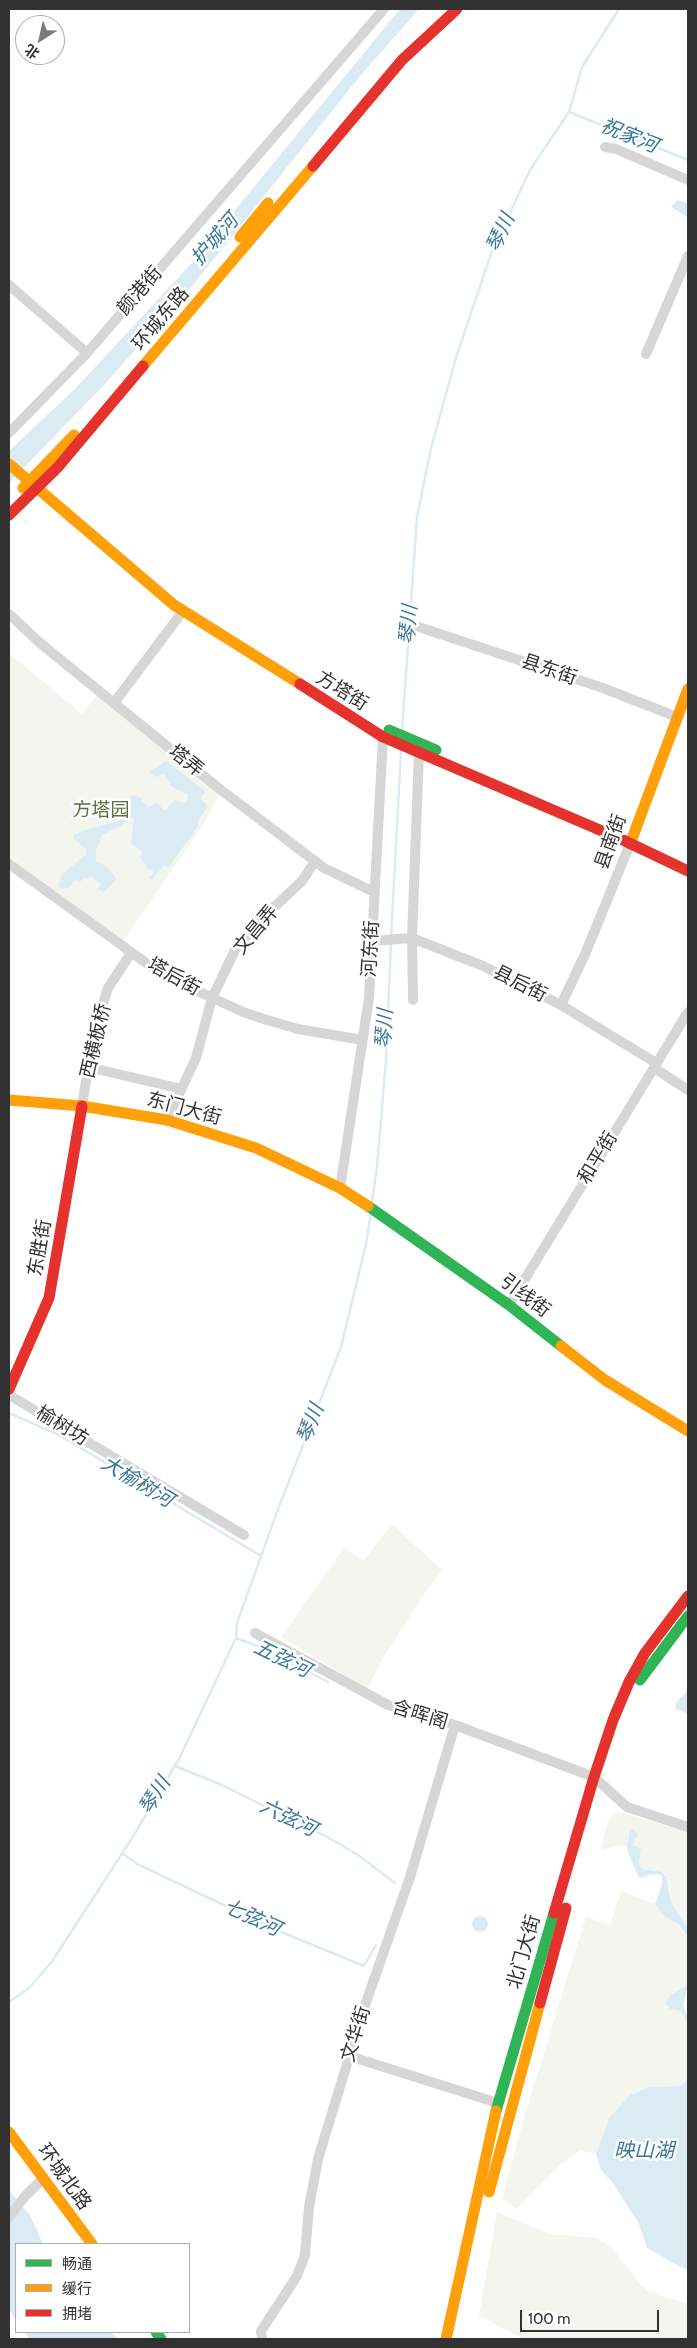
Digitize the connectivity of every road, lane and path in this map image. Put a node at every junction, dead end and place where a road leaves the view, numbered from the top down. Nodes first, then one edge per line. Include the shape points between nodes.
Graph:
1 (384, 9) edge
2 (445, 9) edge
3 (457, 9) edge
4 (605, 147) dead end
5 (688, 180) edge
6 (688, 256) edge
7 (9, 285) edge
8 (87, 353) junction
9 (646, 354) dead end
10 (9, 433) edge
11 (9, 459) edge
12 (9, 464) edge
13 (20, 469) junction
14 (36, 482) junction
15 (9, 502) edge
16 (9, 516) edge
17 (183, 611) junction
18 (9, 614) edge
19 (419, 626) dead end
20 (688, 689) edge
21 (114, 702) junction
22 (677, 717) junction
23 (389, 736) junction
24 (413, 747) junction
25 (631, 839) junction
26 (315, 860) junction
27 (688, 861) edge
28 (9, 864) edge
29 (688, 871) edge
30 (374, 892) junction
31 (412, 938) junction
32 (373, 941) junction
33 (132, 953) junction
34 (212, 998) junction
35 (413, 1000) dead end
36 (561, 1005) junction
37 (688, 1012) edge
38 (362, 1040) junction
39 (655, 1066) junction
40 (88, 1067) junction
41 (182, 1088) junction
42 (688, 1090) edge
43 (9, 1100) edge
44 (82, 1106) junction
45 (167, 1120) junction
46 (340, 1188) junction
47 (508, 1305) junction
48 (9, 1389) edge
49 (9, 1395) edge
50 (688, 1431) edge
51 (244, 1536) dead end
52 (688, 1596) edge
53 (688, 1616) edge
54 (255, 1633) dead end
55 (455, 1726) junction
56 (597, 1780) junction
57 (688, 1827) edge
58 (349, 2056) junction
59 (498, 2103) junction
60 (9, 2132) edge
61 (9, 2141) edge
62 (42, 2180) junction
63 (9, 2217) edge
64 (83, 2243) edge
65 (91, 2243) edge
66 (262, 2339) edge
67 (446, 2339) edge
68 (454, 2339) edge

1 - 8 street, 颜港街
2 - 14 main road, 环城东路 via 392,58
3 - 14 main road, 环城东路 via 402,60 58,467
4 - 5 street
6 - 9 street
7 - 8 street
8 - 10 street, 颜港街
11 - 13 main road
12 - 13 main road
13 - 14 main road, 方塔街
14 - 15 main road, 环城东路
14 - 16 main road, 环城东路
14 - 17 main road, 方塔街 via 115,556
14 - 23 main road, 方塔街 via 173,596
17 - 21 street
17 - 23 main road, 方塔街
18 - 21 street, 塔弄
19 - 22 street, 县东街 via 603,688
20 - 22 main road, 县南街
21 - 26 street, 塔弄 via 221,790
22 - 25 main road, 县南街
23 - 24 main road, 方塔街
23 - 30 street, 河东街
24 - 25 main road, 方塔街
24 - 31 street
25 - 27 main road, 方塔街
25 - 29 main road, 方塔街
25 - 36 street, 县南街
26 - 30 street, 塔弄 via 324,868
26 - 34 street, 文昌弄 via 302,880 236,948
28 - 33 street, 塔后街
30 - 32 street, 河东街
31 - 32 street
31 - 35 street
31 - 36 street, 县后街 via 483,966
32 - 38 street, 河东街
33 - 34 street, 塔后街 via 163,975
33 - 40 street, 西横板桥 via 108,988 94,1032
34 - 38 street, 塔后街 via 243,1012 298,1029
34 - 41 street, 文昌弄 via 196,1058
36 - 39 street, 县后街
37 - 39 street, 和平街
38 - 46 street, 河东街
39 - 42 street, 县后街
39 - 47 street, 和平街
40 - 41 street
40 - 44 street, 西横板桥
41 - 45 street, 文昌弄
43 - 44 main road, 东门大街
44 - 45 main road, 东门大街
44 - 48 main road, 东胜街 via 49,1298
45 - 46 main road, 东门大街 via 256,1148
46 - 47 main road, 引线街
47 - 50 main road, 引线街 via 605,1380
49 - 51 street, 榆树坊
52 - 56 main road, 北门大街 via 644,1653 629,1682 613,1720
53 - 56 main road, 北门大街 via 646,1669 633,1692
54 - 55 street, 含晖阁 via 388,1705
55 - 56 street, 含晖阁
55 - 58 street, 文华街 via 410,1877
56 - 57 street via 627,1807
56 - 59 main road, 北门大街
56 - 68 main road, 北门大街
58 - 59 street
58 - 66 street, 文华街 via 318,2159 304,2255 297,2276 261,2331
59 - 67 main road, 北门大街
60 - 62 main road, 环城北路
61 - 62 main road, 环城北路
62 - 63 street
62 - 64 main road, 环城北路
62 - 65 main road, 环城北路

